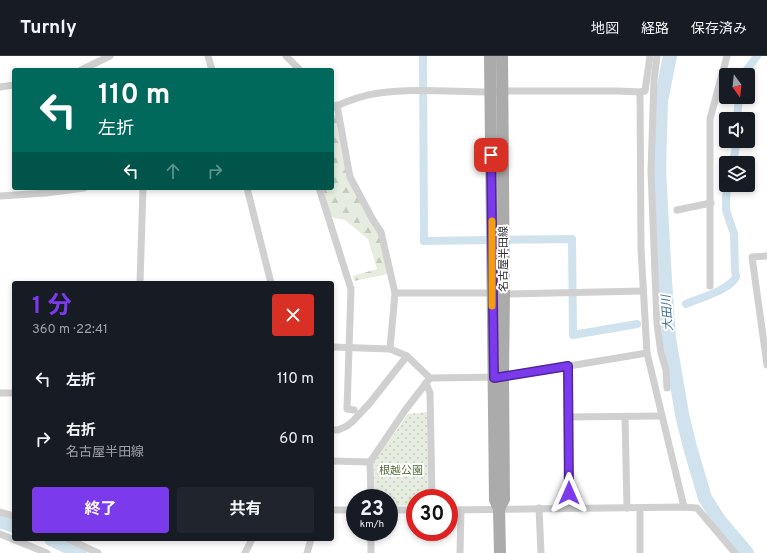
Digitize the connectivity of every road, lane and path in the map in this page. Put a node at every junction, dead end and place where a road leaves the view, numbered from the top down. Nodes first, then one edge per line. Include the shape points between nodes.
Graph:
1 (110, 56) edge
2 (208, 56) edge
3 (286, 56) edge
4 (490, 56) edge
5 (502, 56) edge
6 (650, 56) edge
7 (657, 56) edge
8 (727, 56) edge
9 (85, 68) edge
10 (211, 68) edge
11 (298, 68) edge
12 (12, 85) edge
13 (0, 87) edge
14 (497, 92) junction
15 (640, 92) junction
16 (334, 107) edge
17 (69, 190) edge
18 (143, 190) edge
19 (248, 190) edge
20 (320, 190) edge
21 (0, 196) edge
22 (711, 203) junction
23 (677, 210) dead end
24 (767, 256) edge
25 (140, 281) edge
26 (270, 281) edge
27 (710, 286) dead end
28 (644, 291) junction
29 (395, 293) junction
30 (492, 293) junction
31 (504, 294) junction
32 (334, 347) edge
33 (349, 348) junction
34 (390, 349) junction
35 (647, 353) junction
36 (407, 356) junction
37 (767, 365) edge
38 (568, 366) junction
39 (498, 378) junction
40 (428, 380) junction
41 (667, 388) dead end
42 (0, 393) edge
43 (12, 393) edge
44 (354, 410) dead end
45 (662, 416) junction
46 (568, 417) junction
47 (625, 417) junction
48 (334, 430) edge
49 (334, 461) edge
50 (370, 462) junction
51 (371, 489) edge
52 (432, 489) edge
53 (684, 507) junction
54 (539, 508) junction
55 (569, 508) junction
56 (626, 508) junction
57 (640, 508) junction
58 (499, 509) junction
59 (334, 510) edge
60 (346, 510) edge
61 (460, 510) joint
62 (0, 512) edge
63 (12, 515) edge
64 (0, 534) edge
65 (12, 539) edge
66 (17, 541) edge
67 (72, 541) edge
68 (251, 541) edge
69 (310, 541) edge
70 (371, 541) edge
71 (47, 553) edge
72 (98, 553) edge
73 (245, 553) edge
74 (307, 553) edge
75 (371, 553) edge
76 (460, 553) edge
77 (500, 553) edge
78 (541, 553) edge
79 (640, 553) edge
80 (735, 553) edge

1 - 9 street
2 - 10 street
3 - 11 street
4 - 14 main road, 名古屋半田線
5 - 14 main road, 名古屋半田線
6 - 15 street via 645,91
7 - 41 street via 651,171 657,324
8 - 22 street via 710,119
12 - 13 street
14 - 15 street
14 - 16 street via 378,93
14 - 30 main road, 名古屋半田線
14 - 31 main road, 名古屋半田線
15 - 28 street via 641,249
16 - 29 street via 350,177 381,232
17 - 21 street
18 - 25 street
19 - 26 street
20 - 33 street via 351,289
22 - 23 street
22 - 27 street
24 - 37 street via 752,257
28 - 31 street
28 - 35 street
29 - 30 street
29 - 34 street
30 - 39 main road, 名古屋半田線
31 - 39 main road, 名古屋半田線
32 - 33 street
33 - 34 street
33 - 44 street via 347,409
34 - 36 street
35 - 38 street
35 - 45 street
36 - 40 street
36 - 48 street via 353,421
38 - 39 street
38 - 46 street
39 - 40 street
39 - 58 main road, 名古屋半田線 via 504,500
40 - 50 street
40 - 52 street
42 - 43 street
45 - 47 street
45 - 53 street
46 - 47 street
46 - 55 street
47 - 56 street
49 - 50 street
50 - 51 street
53 - 57 street
53 - 80 street via 697,508
54 - 55 street
54 - 58 street
54 - 78 street
55 - 56 street
56 - 57 street
57 - 79 street
58 - 61 street
58 - 77 main road, 名古屋半田線
59 - 60 street
61 - 76 street
62 - 63 street
64 - 65 street
66 - 71 street
67 - 72 street
68 - 73 street
69 - 74 street
70 - 75 street

